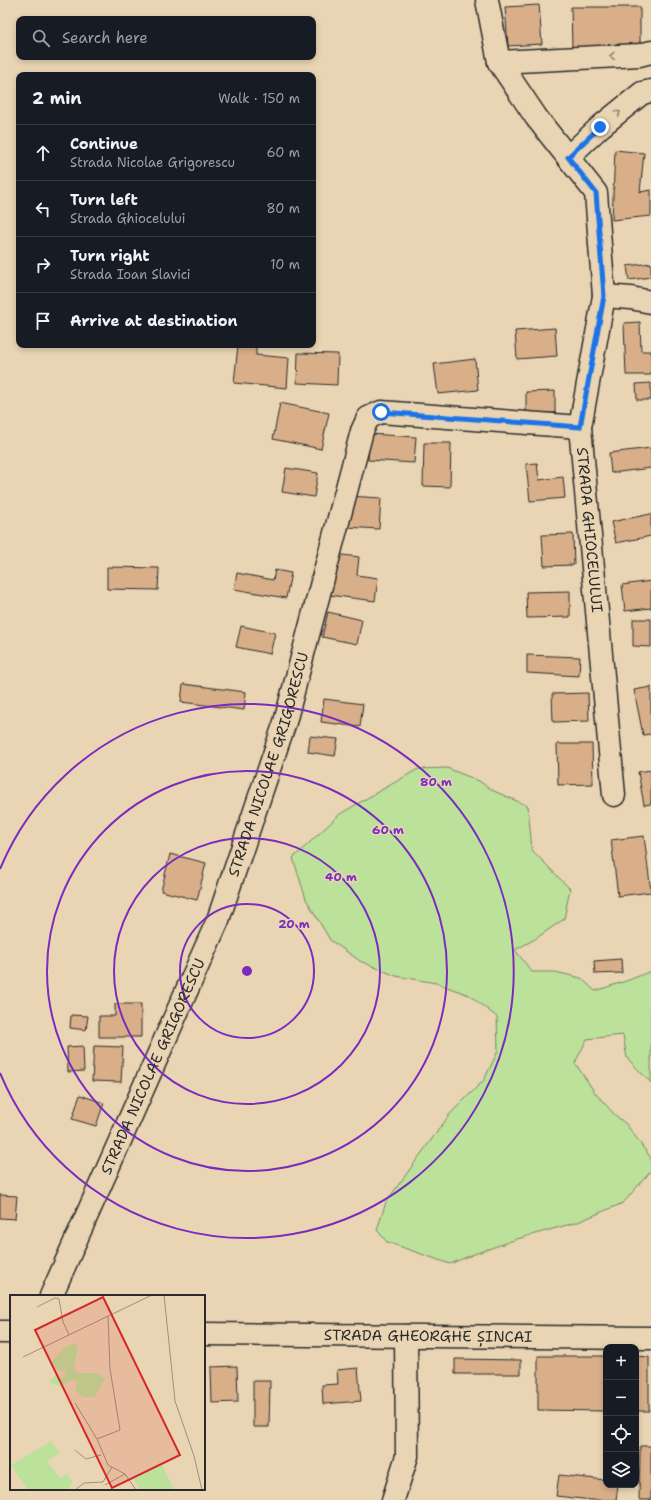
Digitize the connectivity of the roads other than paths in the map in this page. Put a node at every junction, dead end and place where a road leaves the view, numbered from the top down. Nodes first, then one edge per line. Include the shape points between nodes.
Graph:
1 (487, 0) edge
2 (651, 52) edge
3 (499, 62) junction
4 (651, 91) edge
5 (568, 157) junction
6 (604, 296) junction
7 (651, 302) edge
8 (580, 427) junction
9 (614, 795) dead end
10 (51, 1295) edge
11 (205, 1334) edge
12 (406, 1336) junction
13 (651, 1338) edge
14 (393, 1500) edge

1 - 3 street
2 -> 3 street via 640,55
3 - 5 street, STRADA GHIOCELULUI via 536,117
5 -> 4 street via 642,93
5 - 6 street, STRADA GHIOCELULUI via 596,193
6 - 7 street
6 - 8 street, STRADA GHIOCELULUI
8 - 9 street, STRADA GHIOCELULUI
8 - 10 street, STRADA NICOLAE GRIGORESCU via 381,412 368,418 362,431 285,722 218,920
11 - 12 street, STRADA GHEORGHE ȘINCAI
12 - 13 street, STRADA GHEORGHE ȘINCAI
12 - 14 street via 407,1456

